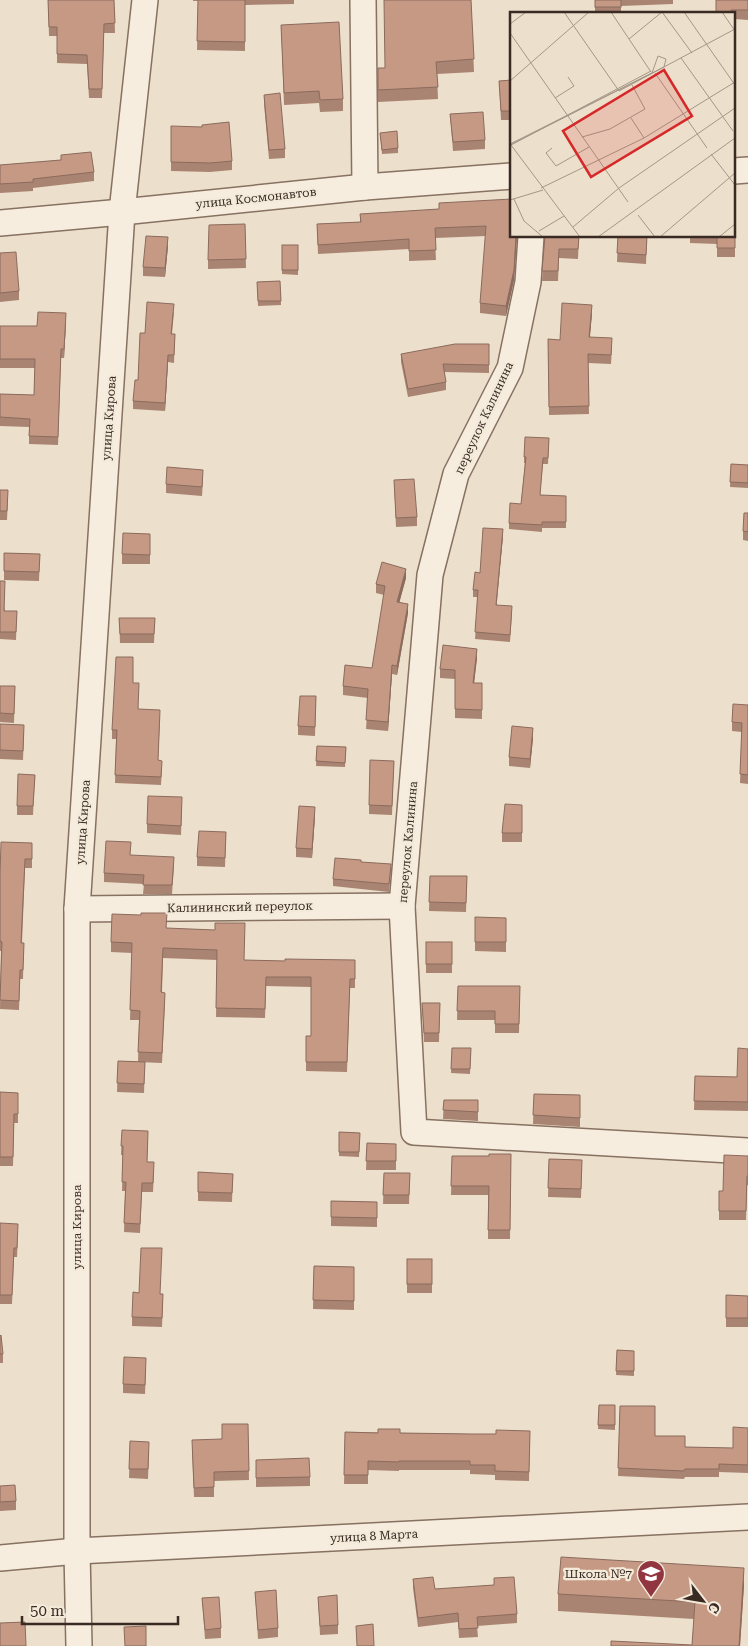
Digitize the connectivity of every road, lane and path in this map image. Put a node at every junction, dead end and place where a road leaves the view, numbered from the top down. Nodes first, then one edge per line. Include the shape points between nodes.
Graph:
1 (145, 0) edge
2 (363, 0) edge
3 (510, 176) edge
4 (365, 187) junction
5 (122, 212) junction
6 (0, 223) edge
7 (531, 238) edge
8 (402, 906) junction
9 (77, 909) junction
10 (748, 1151) edge
11 (748, 1517) edge
12 (77, 1551) junction
13 (0, 1558) edge
14 (79, 1646) edge

1 - 5 street, улица Кирова
2 - 4 street
3 - 4 street, улица Космонавтов
4 - 5 street, улица Космонавтов
5 - 6 street, улица Космонавтов
5 - 9 street, улица Кирова
7 - 8 street, переулок Калинина via 528,282 510,368 456,474 430,574
8 - 9 street, Калининский переулок
8 - 10 street, переулок Калинина via 414,1132
9 - 12 street, улица Кирова
11 - 12 street, улица 8 Марта
12 - 13 street, улица 8 Марта
12 - 14 street, улица Кирова

